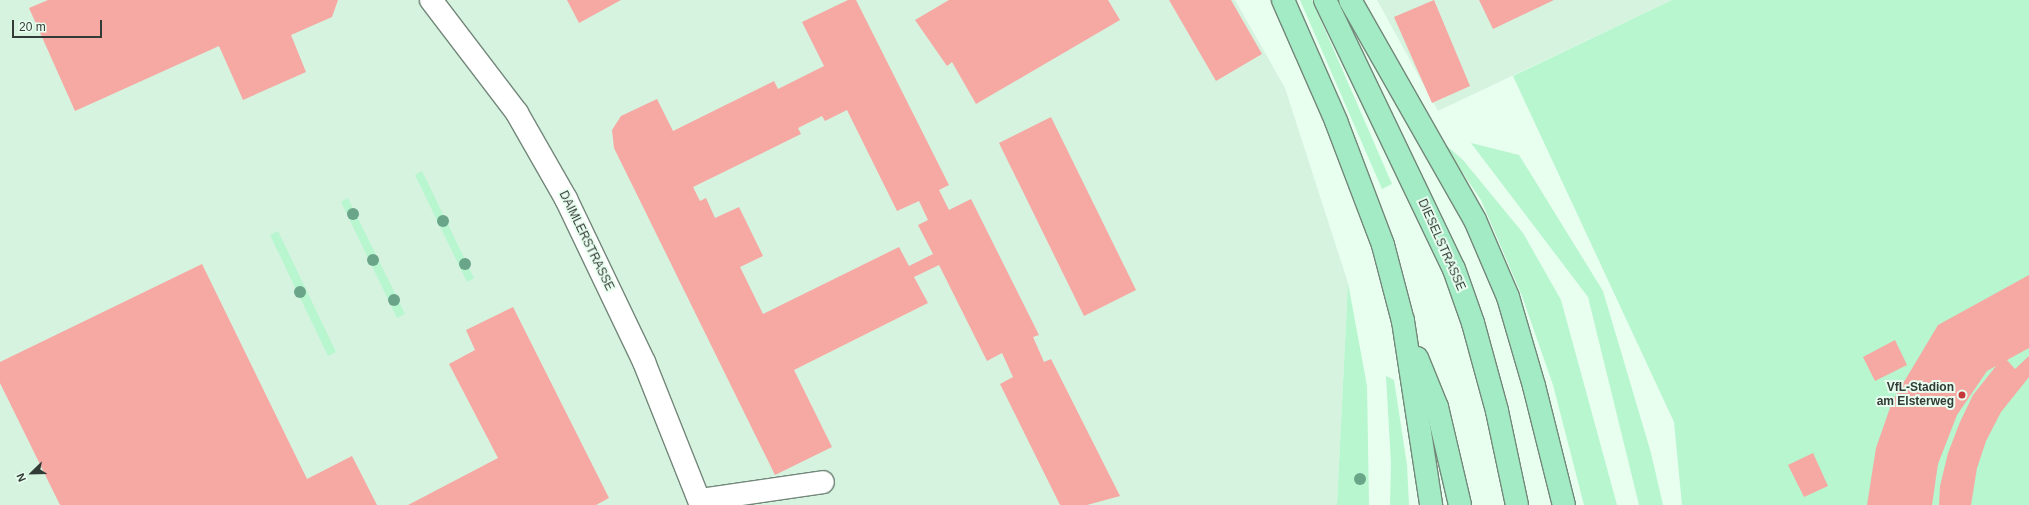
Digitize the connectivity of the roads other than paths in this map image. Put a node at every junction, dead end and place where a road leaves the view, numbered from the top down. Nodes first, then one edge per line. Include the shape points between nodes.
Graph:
1 (431, 0) edge
2 (1283, 0) edge
3 (1325, 0) edge
4 (1350, 0) edge
5 (1403, 321) junction
6 (823, 482) dead end
7 (701, 502) edge
8 (1431, 505) edge
9 (1460, 505) edge
10 (1517, 505) edge
11 (1564, 505) edge

1 - 7 street, DAIMLERSTRASSE via 517,114 566,199 644,362
2 - 5 main road via 1336,121 1380,238
3 - 10 main road, DIESELSTRASSE via 1454,269 1473,323 1495,404
4 - 11 main road via 1475,220 1502,283 1534,386
5 - 8 main road
5 - 9 main road via 1437,407
6 - 7 street

